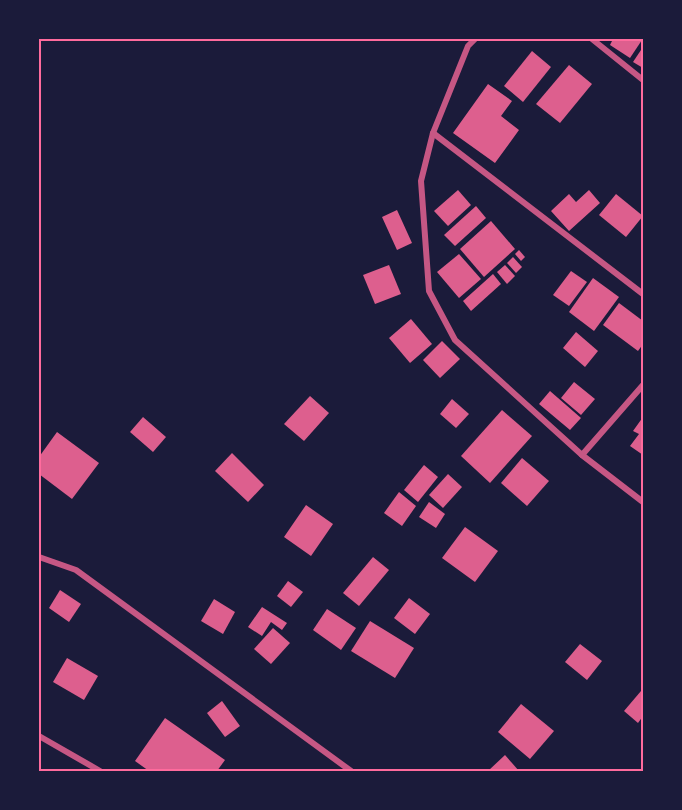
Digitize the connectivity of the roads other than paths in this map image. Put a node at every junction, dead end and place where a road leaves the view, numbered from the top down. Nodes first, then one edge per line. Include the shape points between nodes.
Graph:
1 (476, 39) edge
2 (591, 39) edge
3 (643, 80) edge
4 (433, 133) junction
5 (643, 294) edge
6 (643, 385) edge
7 (582, 455) junction
8 (643, 502) edge
9 (39, 557) edge
10 (39, 736) edge
11 (100, 771) edge
12 (351, 771) edge

1 - 4 street via 468,46
2 - 3 street
4 - 5 street
4 - 7 street via 421,181 429,291 455,340
6 - 7 street
7 - 8 street
9 - 12 street via 76,570
10 - 11 street

